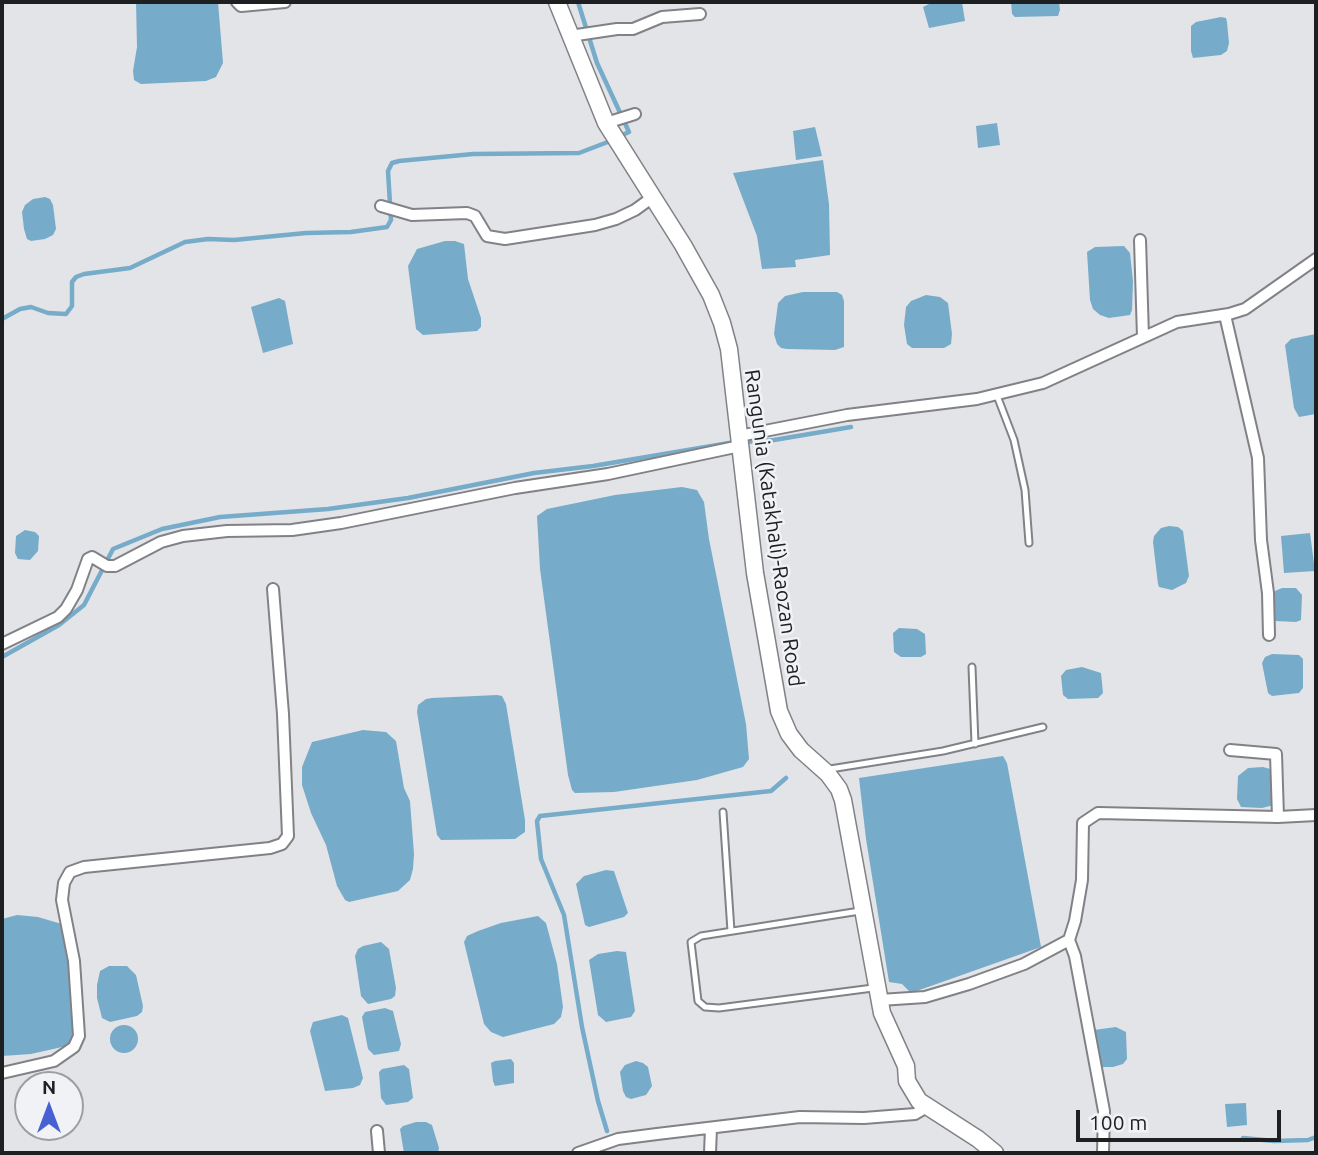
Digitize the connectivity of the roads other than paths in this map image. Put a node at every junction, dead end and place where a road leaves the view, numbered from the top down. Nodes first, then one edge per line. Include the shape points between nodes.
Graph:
1 (237, 2) edge
2 (285, 2) edge
3 (557, 2) edge
4 (700, 15) dead end
5 (575, 35) junction
6 (653, 197) junction
7 (381, 206) dead end
8 (1140, 240) dead end
9 (1316, 259) edge
10 (1225, 315) junction
11 (1143, 337) junction
12 (996, 393) junction
13 (739, 441) junction
14 (1029, 543) dead end
15 (273, 589) dead end
16 (1269, 635) dead end
17 (2, 644) edge
18 (971, 667) dead end
19 (1042, 727) dead end
20 (975, 744) junction
21 (1230, 750) dead end
22 (823, 770) junction
23 (723, 812) dead end
24 (1316, 815) edge
25 (1278, 817) junction
26 (863, 911) junction
27 (731, 931) junction
28 (1069, 940) junction
29 (878, 994) junction
30 (2, 1073) edge
31 (928, 1107) junction
32 (711, 1128) junction
33 (377, 1131) dead end
34 (379, 1153) edge
35 (578, 1153) edge
36 (710, 1153) edge
37 (995, 1153) edge
38 (1103, 1153) edge

1 - 2 street via 241,6
3 - 5 main road, Rangunia (Katakhali)-Raozan Road
4 - 5 street via 670,16 633,29
5 - 6 main road, Rangunia (Katakhali)-Raozan Road via 618,120 623,149
6 - 7 street via 635,210 595,225 505,239 487,236 475,216 467,213 412,215
6 - 13 main road, Rangunia (Katakhali)-Raozan Road via 711,295 722,323
8 - 11 street
9 - 10 street via 1245,309
10 - 11 street via 1177,322
10 - 16 street via 1258,458
11 - 12 street via 1042,383
12 - 13 street via 847,415
12 - 14 lane via 1014,440 1025,490
13 - 17 street via 588,478 341,523 183,536 115,566 94,557 88,559 77,590 58,617
13 - 22 main road, Rangunia (Katakhali)-Raozan Road via 755,573 779,711 789,734
15 - 30 street via 288,836 270,848 71,872 62,900 74,961 79,1036 74,1047 54,1060
18 - 20 lane
19 - 20 lane
20 - 22 lane
21 - 25 street via 1276,754
22 - 26 main road, Rangunia (Katakhali)-Raozan Road via 843,800
23 - 27 lane
24 - 25 street
25 - 28 street via 1098,813 1083,823 1082,880
26 - 27 lane
26 - 29 main road, Rangunia (Katakhali)-Raozan Road
27 - 29 lane via 691,942 698,1001 705,1007
28 - 29 street via 1024,964 925,997
28 - 38 street via 1104,1111
29 - 31 main road, Rangunia (Katakhali)-Raozan Road via 913,1094
31 - 32 street via 915,1114 800,1117
31 - 37 main road, Rangunia (Katakhali)-Raozan Road
32 - 35 street via 618,1139
32 - 36 street
33 - 34 street

